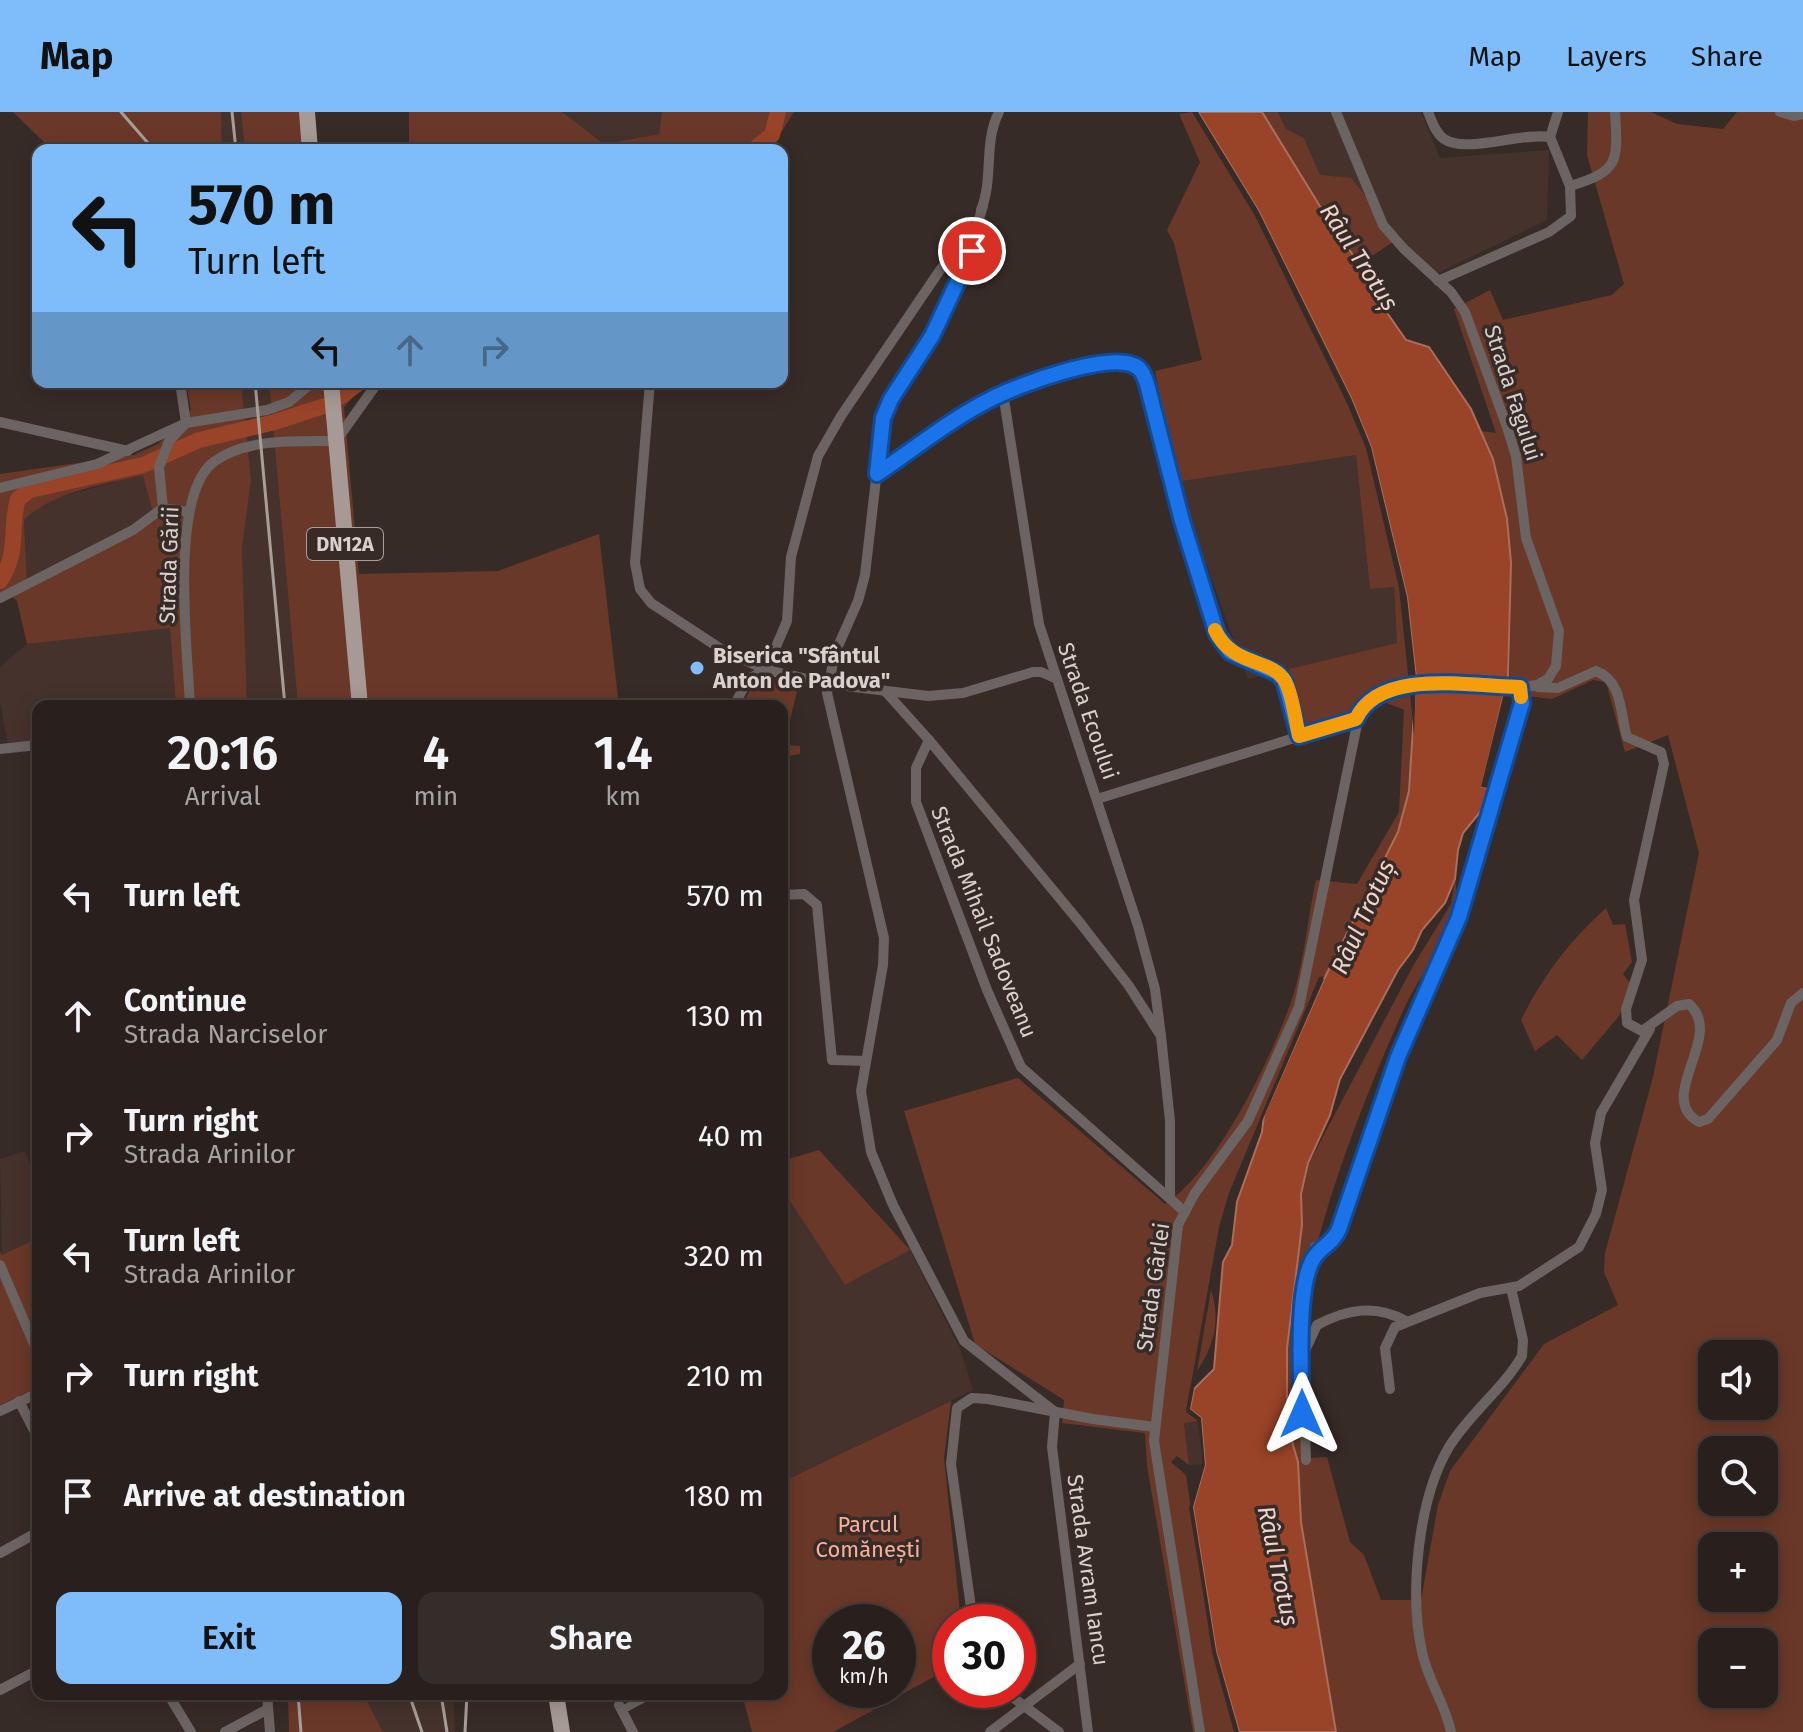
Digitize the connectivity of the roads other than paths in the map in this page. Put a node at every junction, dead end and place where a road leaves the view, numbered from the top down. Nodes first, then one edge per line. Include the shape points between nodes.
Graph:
1 (307, 112) edge
2 (999, 112) edge
3 (1336, 112) edge
4 (1428, 112) edge
5 (1558, 112) edge
6 (1615, 112) edge
7 (1780, 112) edge
8 (1803, 114) edge
9 (1550, 137) junction
10 (310, 144) edge
11 (1570, 186) junction
12 (983, 206) junction
13 (1438, 281) junction
14 (181, 388) edge
15 (306, 388) edge
16 (332, 388) edge
17 (374, 388) edge
18 (649, 388) edge
19 (1003, 393) junction
20 (0, 422) edge
21 (186, 423) junction
22 (336, 441) junction
23 (128, 451) junction
24 (877, 474) junction
25 (0, 488) edge
26 (163, 508) junction
27 (188, 512) junction
28 (0, 598) edge
29 (766, 670) junction
30 (1057, 679) junction
31 (830, 684) junction
32 (1519, 687) junction
33 (885, 691) junction
34 (190, 700) edge
35 (359, 700) edge
36 (737, 700) edge
37 (1356, 719) junction
38 (1299, 736) junction
39 (929, 740) junction
40 (32, 746) edge
41 (0, 749) edge
42 (1097, 799) junction
43 (788, 895) edge
44 (1803, 993) edge
45 (1651, 1027) junction
46 (1161, 1036) junction
47 (866, 1061) junction
48 (1170, 1196) junction
49 (1185, 1212) junction
50 (0, 1265) edge
51 (1511, 1288) junction
52 (1406, 1321) junction
53 (32, 1339) edge
54 (1303, 1355) junction
55 (1390, 1389) dead end
56 (32, 1396) edge
57 (19, 1401) junction
58 (0, 1411) edge
59 (1055, 1412) junction
60 (32, 1426) edge
61 (1155, 1427) junction
62 (1306, 1460) dead end
63 (32, 1535) edge
64 (0, 1553) edge
65 (970, 1604) edge
66 (1080, 1664) junction
67 (32, 1673) edge
68 (0, 1690) edge
69 (1036, 1698) edge
70 (172, 1700) edge
71 (267, 1700) edge
72 (557, 1700) edge
73 (637, 1700) edge
74 (620, 1708) joint
75 (1023, 1708) edge
76 (1025, 1708) edge
77 (268, 1709) junction
78 (191, 1732) edge
79 (225, 1732) edge
80 (270, 1732) edge
81 (562, 1732) edge
82 (633, 1732) edge
83 (990, 1732) edge
84 (1059, 1732) edge
85 (1088, 1732) edge
86 (1200, 1732) edge
87 (1451, 1732) edge

1 - 10 main road
2 - 12 street via 992,128
3 - 13 street, Strada Fagului via 1383,225
4 - 9 street via 1437,133 1453,143 1532,134
5 - 9 street
6 - 11 street via 1613,163 1601,177
7 - 8 street
9 - 11 street
11 - 13 street via 1571,216 1560,224
12 - 24 street via 958,287 883,418
12 - 29 street via 967,239 940,270 818,456 791,557 787,621
13 - 32 street, Strada Fagului via 1465,312 1507,427 1526,538 1557,621 1556,666 1548,679
14 - 21 street
15 - 21 street via 267,410
16 - 22 main road, DN12A
17 - 22 street
18 - 29 street via 637,509 635,563 640,589 670,619
19 - 24 street
19 - 30 street, Strada Ecoului via 1039,624
19 - 38 street via 1080,368 1121,362 1137,366 1147,384 1217,634 1230,652 1284,680
20 - 23 street
21 - 23 street
21 - 26 street via 169,441 159,467
22 - 27 street, Strada Gării via 275,443 218,459 202,475
22 - 35 main road, DN12A
23 - 25 street
24 - 31 street via 862,587 835,653
26 - 27 street
26 - 28 street via 133,530
27 - 34 street, Strada Gării
29 - 31 street
29 - 36 street via 748,679
30 - 33 street via 1041,672 963,693
30 - 42 street, Strada Ecoului
31 - 33 street
31 - 47 street via 827,693 884,938
32 - 37 street via 1410,684 1374,698
32 - 45 street via 1558,688 1596,671 1606,674 1616,689 1627,737 1661,752 1664,764 1634,900 1642,960 1626,1009 1627,1023 1634,1029
32 - 54 street via 1522,703 1459,917 1398,1057 1339,1229 1313,1257 1306,1277
33 - 39 street, Strada Mihail Sadoveanu
37 - 38 street
37 - 49 street, Strada Gârlei via 1299,1007 1248,1121
38 - 42 street
39 - 46 street, Strada Mihail Sadoveanu via 1081,924
39 - 48 street, Strada Mihail Sadoveanu via 916,768 916,802 1021,1067
40 - 41 street
42 - 46 street, Strada Ecoului via 1145,951
43 - 47 street via 804,894 817,905 832,1060
44 - 45 street via 1791,1003 1777,1040 1708,1119 1699,1122 1687,1116 1682,1103 1701,1028 1698,1012 1689,1004 1677,1006
45 - 51 street via 1601,1113 1595,1143 1602,1190 1588,1235 1538,1276
46 - 48 street, Strada Mihail Sadoveanu via 1170,1121
47 - 59 street via 861,1091 871,1152 948,1316 972,1349
48 - 49 street, Strada Mihail Sadoveanu
49 - 61 street, Strada Gârlei via 1175,1248
50 - 53 street
51 - 52 street via 1480,1293
51 - 87 street via 1522,1356 1449,1448 1428,1498 1423,1529 1416,1604 1422,1650
52 - 54 street via 1376,1310 1336,1315 1317,1325
52 - 55 street via 1395,1327 1385,1348
54 - 62 street
56 - 57 street
57 - 58 street
57 - 60 street
59 - 61 street
59 - 65 street via 972,1398 957,1408 951,1464
59 - 66 street, Strada Avram Iancu via 1052,1447
61 - 86 street, Strada Gârlei via 1157,1472
63 - 64 street
66 - 69 street
66 - 85 street, Strada Avram Iancu
67 - 68 street
70 - 78 street
71 - 77 street
72 - 81 main road
73 - 74 street
74 - 82 street
75 - 83 street
76 - 84 street
77 - 79 street
77 - 80 street

